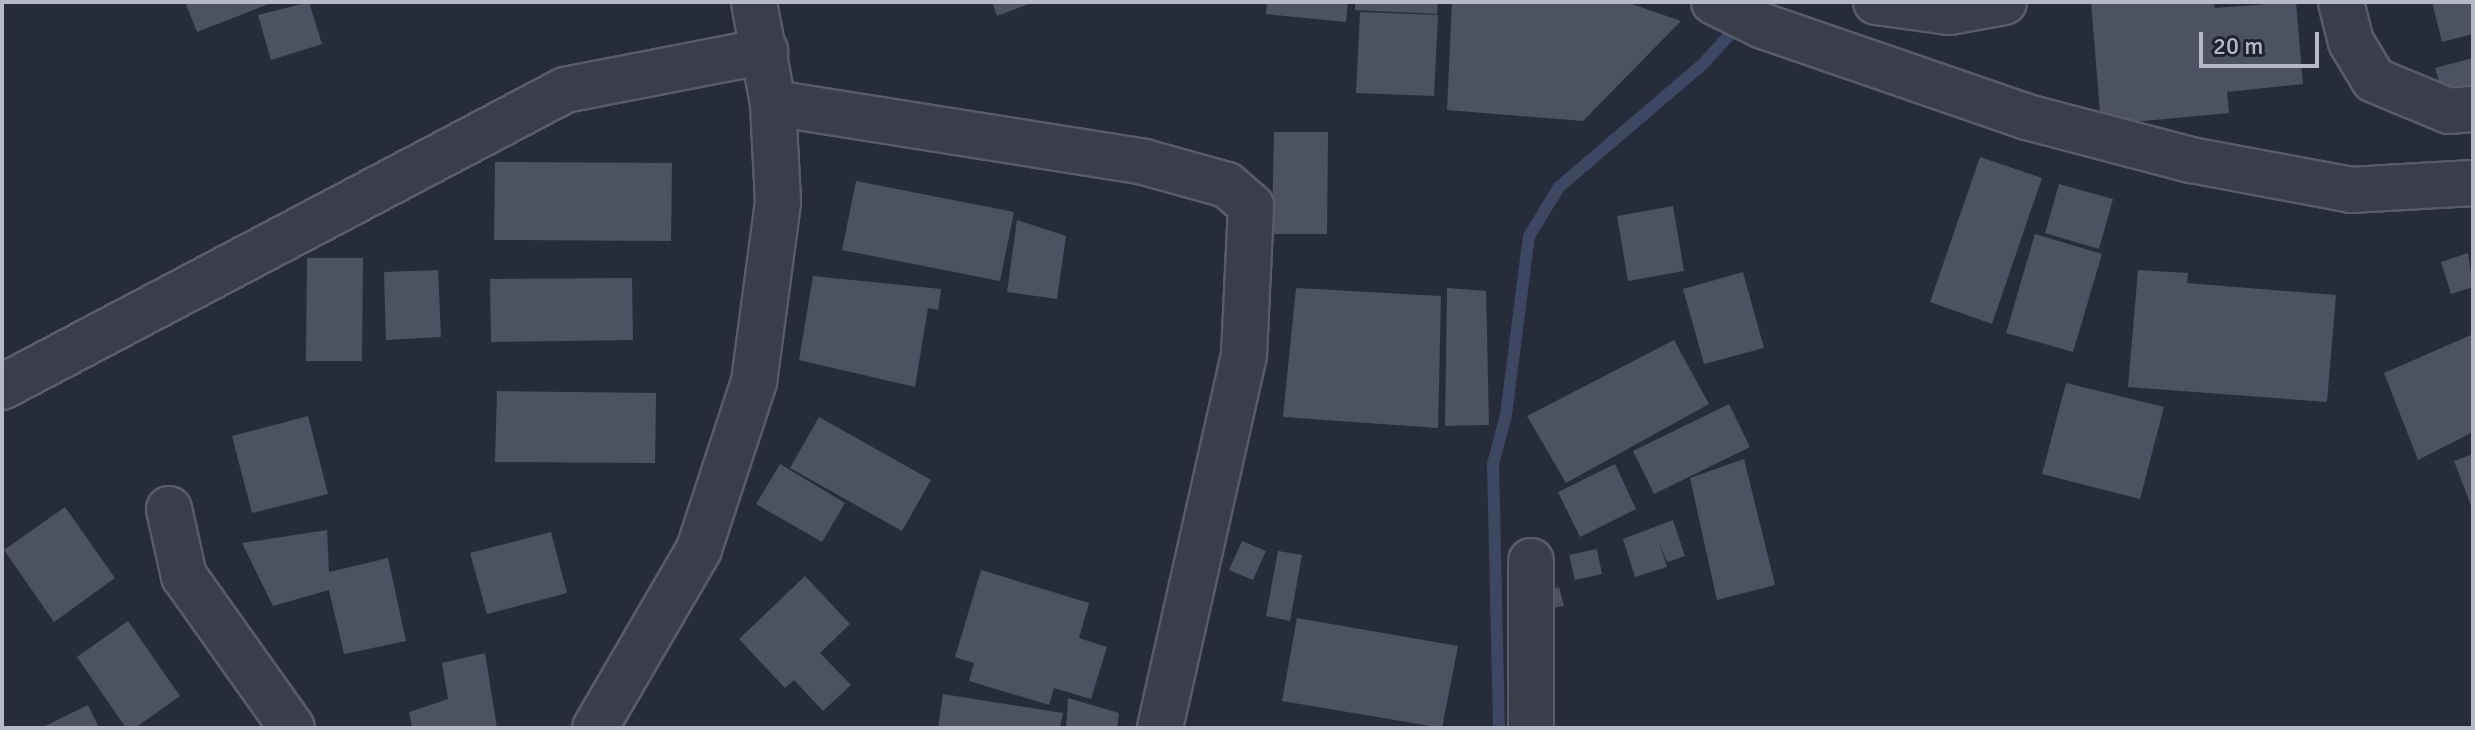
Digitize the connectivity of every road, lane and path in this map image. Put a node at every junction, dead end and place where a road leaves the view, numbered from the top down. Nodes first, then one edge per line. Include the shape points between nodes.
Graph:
1 (754, 2) edge
2 (1876, 2) edge
3 (2004, 2) edge
4 (2341, 2) edge
5 (1735, 12) edge
6 (765, 51) junction
7 (773, 103) junction
8 (2473, 109) edge
9 (2473, 183) edge
10 (2, 387) edge
11 (169, 509) dead end
12 (1531, 561) dead end
13 (292, 728) edge
14 (595, 728) edge
15 (1160, 728) edge
16 (1531, 728) edge

1 - 6 street
2 - 3 street via 1949,12
4 - 8 street via 2351,42 2374,80 2449,111
5 - 9 street via 2027,117 2206,164 2351,190
6 - 7 street
6 - 10 street via 565,90
7 - 14 street via 772,279 735,451 699,549
7 - 15 street via 1144,162 1227,185 1251,206 1244,355
11 - 13 street via 184,576
12 - 16 street

